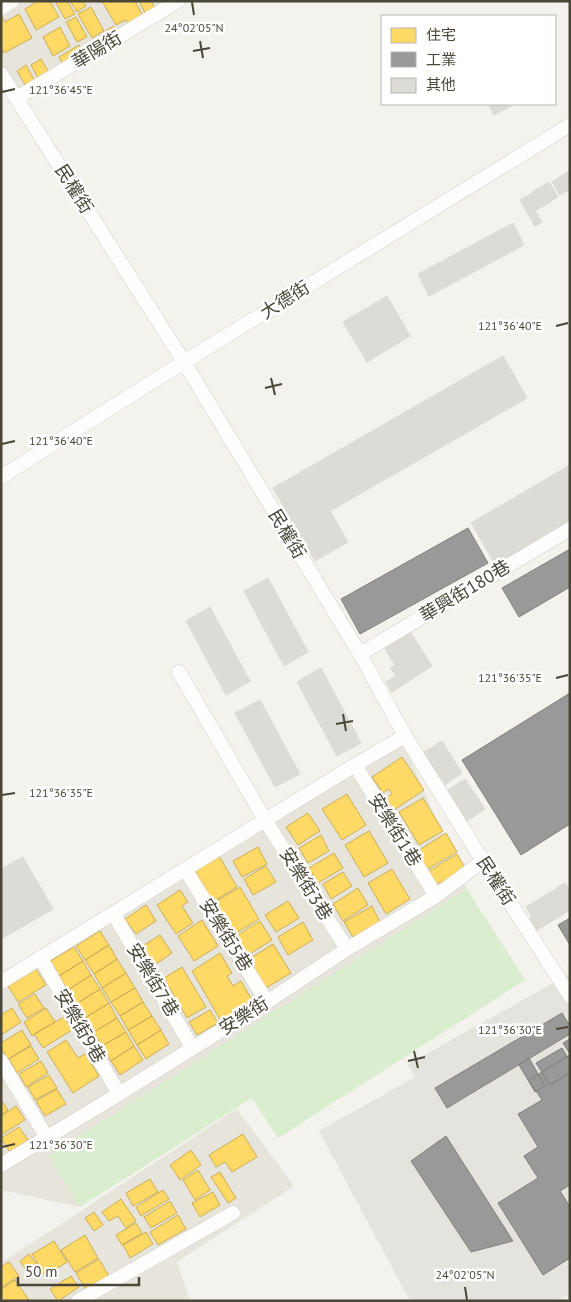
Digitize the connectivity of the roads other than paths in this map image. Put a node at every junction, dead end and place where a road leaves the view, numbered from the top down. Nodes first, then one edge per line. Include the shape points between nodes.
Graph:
1 (12, 1) edge
2 (178, 1) edge
3 (1, 8) edge
4 (1, 74) edge
5 (17, 98) junction
6 (570, 125) edge
7 (184, 362) junction
8 (1, 477) edge
9 (570, 529) edge
10 (360, 654) junction
11 (179, 672) dead end
12 (405, 736) junction
13 (355, 765) junction
14 (265, 820) junction
15 (483, 861) junction
16 (184, 869) junction
17 (436, 896) junction
18 (113, 913) junction
19 (346, 949) junction
20 (40, 958) junction
21 (1, 982) edge
22 (570, 996) edge
23 (267, 1002) junction
24 (192, 1048) junction
25 (1, 1061) edge
26 (119, 1094) junction
27 (46, 1138) junction
28 (1, 1165) edge
29 (233, 1213) dead end
30 (78, 1301) edge

1 - 3 street
2 - 5 street, 華陽街
4 - 5 street, 民權街
5 - 7 street, 民權街
6 - 7 street, 大德街
7 - 8 street, 大德街
7 - 10 street, 民權街
9 - 10 street, 華興街180巷
10 - 12 street, 民權街
11 - 14 street, 安樂街3巷
12 - 13 street
12 - 15 street, 民權街
13 - 14 street
13 - 17 street, 安樂街1巷
14 - 16 street
14 - 19 street, 安樂街3巷
15 - 17 street, 安樂街
15 - 22 street, 民權街
16 - 18 street
16 - 23 street, 安樂街5巷
17 - 19 street, 安樂街
18 - 20 street
18 - 24 street, 安樂街7巷
19 - 23 street, 安樂街
20 - 21 street
20 - 26 street, 安樂街9巷
23 - 24 street, 安樂街
24 - 26 street, 安樂街
25 - 27 street
26 - 27 street, 安樂街
27 - 28 street, 安樂街
29 - 30 street

